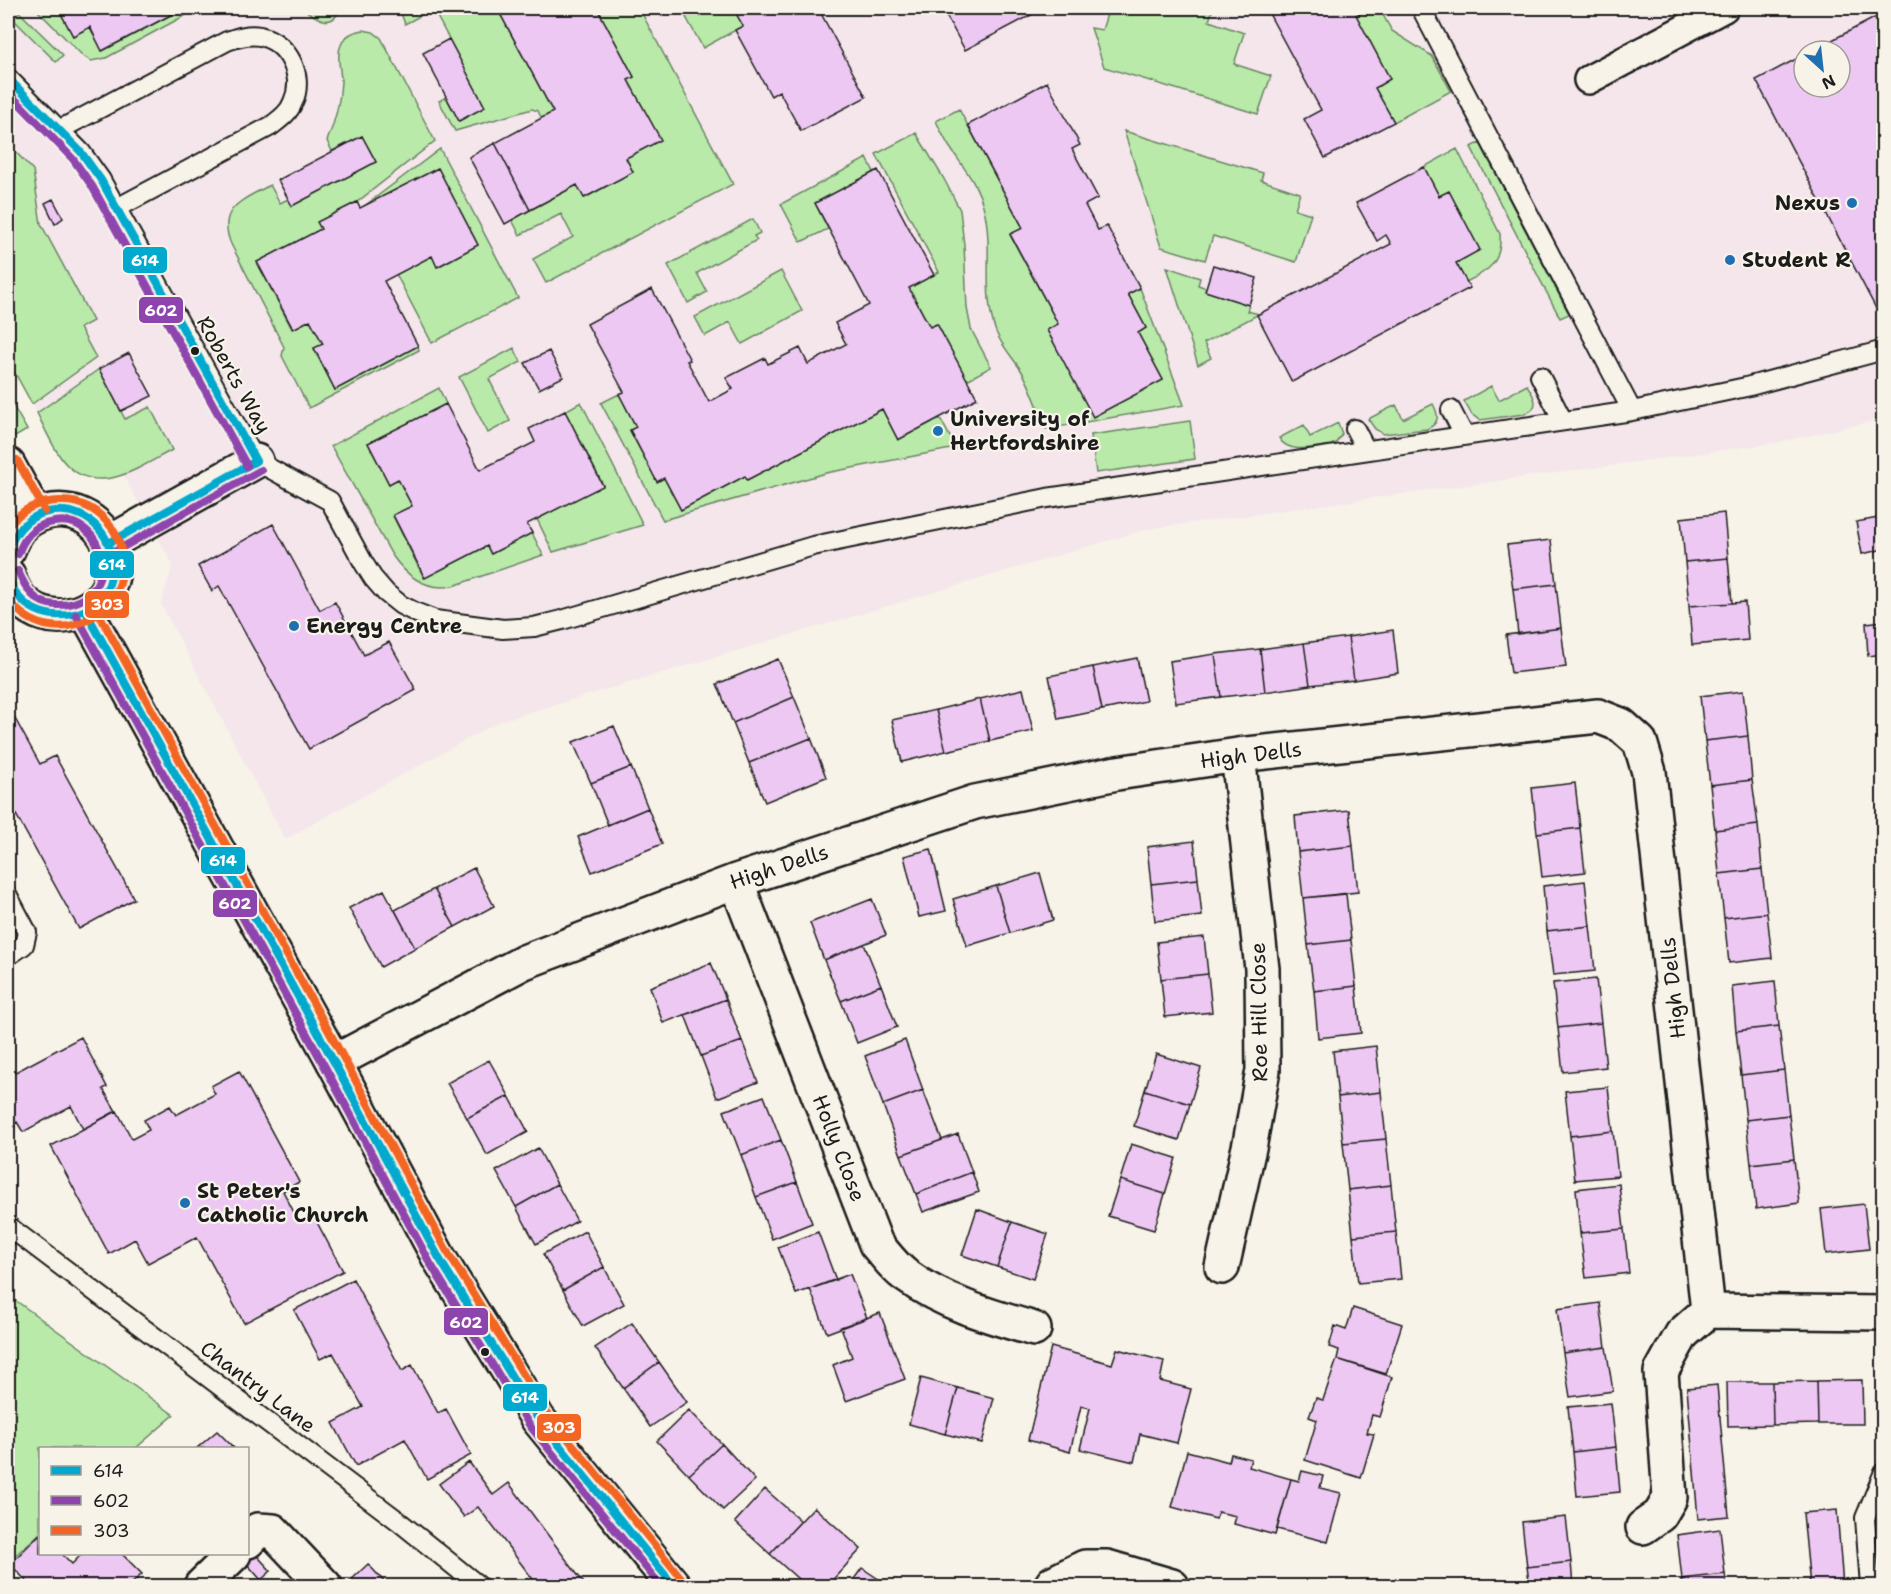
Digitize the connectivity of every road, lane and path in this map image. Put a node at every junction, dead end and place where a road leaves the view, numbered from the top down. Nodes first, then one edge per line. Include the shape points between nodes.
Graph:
1 (1421, 8) edge
2 (1724, 8) edge
3 (8, 78) edge
4 (1588, 80) dead end
5 (59, 130) junction
6 (117, 208) junction
7 (1884, 350) edge
8 (1540, 376) dead end
9 (1451, 410) dead end
10 (1632, 411) junction
11 (1563, 421) junction
12 (1355, 429) dead end
13 (1464, 435) junction
14 (1366, 450) junction
15 (256, 462) junction
16 (8, 465) edge
17 (36, 516) junction
18 (109, 543) junction
19 (8, 550) edge
20 (9, 587) edge
21 (85, 610) junction
22 (1238, 755) junction
23 (736, 880) junction
24 (8, 896) edge
25 (8, 956) edge
26 (334, 1062) junction
27 (8, 1226) edge
28 (1222, 1267) dead end
29 (1708, 1311) junction
30 (1884, 1312) edge
31 (1034, 1329) dead end
32 (1884, 1472) edge
33 (1643, 1527) dead end
34 (249, 1540) edge
35 (233, 1555) edge
36 (201, 1587) edge
37 (325, 1587) edge
38 (478, 1587) edge
39 (674, 1587) edge
40 (1051, 1587) edge
41 (1172, 1587) edge
42 (1870, 1587) edge

1 - 10 lane
2 - 4 street
3 - 5 lane, Roberts Way
5 - 6 lane, Roberts Way via 81,152
5 - 6 lane via 227,41 260,36 287,54 295,69 297,85 294,102 285,116
6 - 15 lane, Roberts Way
7 - 10 lane via 1746,387
8 - 11 lane
9 - 13 lane
10 - 11 lane
11 - 13 lane
12 - 14 lane
13 - 14 lane
14 - 15 lane via 1047,498 813,546 562,620 502,629 435,620 401,605 373,578 330,501
15 - 18 street
16 - 17 street
17 - 18 street via 50,511 77,513 98,526
17 - 19 street via 23,524
18 - 21 street via 111,579 105,593
20 - 21 street via 22,602 45,615 75,615
21 - 26 street
22 - 23 street, High Dells via 1117,773 975,802
22 - 28 street, Roe Hill Close via 1262,969 1263,1070
22 - 29 street, High Dells via 1598,716 1621,725 1640,742 1649,772
23 - 26 street, High Dells via 524,962
23 - 31 street, Holly Close via 876,1244 903,1274 939,1296
24 - 25 lane via 27,932 24,945
26 - 39 street via 439,1258 538,1419
27 - 38 lane, Chantry Lane via 388,1513
29 - 30 street
29 - 33 street via 1682,1334 1661,1372 1670,1498 1660,1515
32 - 42 lane via 1866,1518
34 - 37 street via 258,1530 273,1531
35 - 36 street
40 - 41 street via 1085,1567 1107,1567

